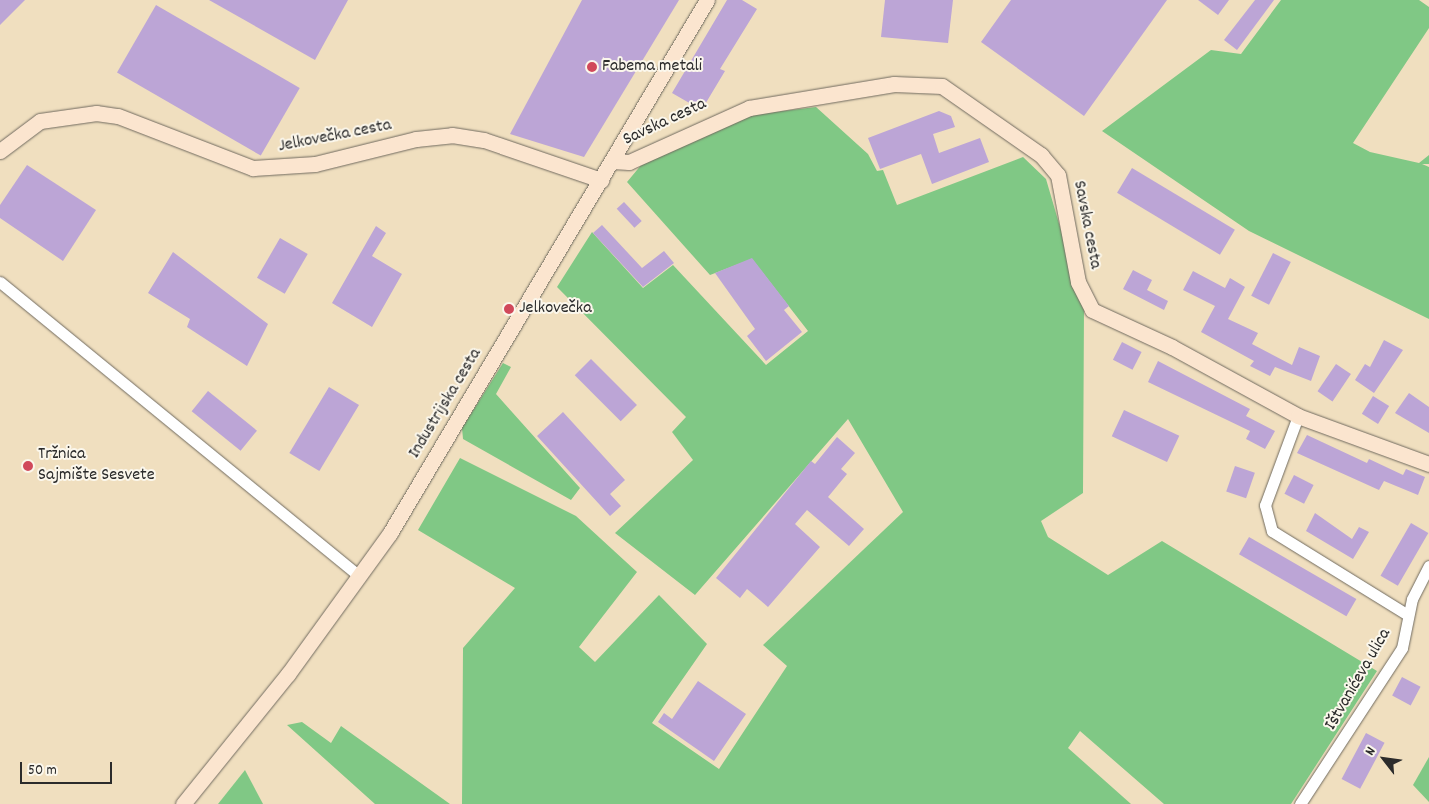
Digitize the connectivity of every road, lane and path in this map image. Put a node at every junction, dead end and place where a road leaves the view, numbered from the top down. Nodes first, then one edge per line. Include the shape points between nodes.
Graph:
1 (707, 0) edge
2 (0, 152) edge
3 (612, 161) junction
4 (601, 180) junction
5 (0, 282) edge
6 (1298, 416) junction
7 (1429, 464) edge
8 (1429, 566) edge
9 (360, 577) junction
10 (1408, 615) junction
11 (183, 804) edge
12 (1300, 804) edge

1 - 3 street, Industrijska cesta
2 - 4 street, Jelkovečka cesta via 40,121 96,113 118,116 253,168 295,167 452,135 484,140
3 - 4 street, Industrijska cesta
3 - 6 street, Savska cesta via 629,162 718,120 756,106 894,84 942,86 1041,155 1058,175 1078,282 1092,310 1172,347
4 - 9 street, Industrijska cesta
5 - 9 street
6 - 7 street, Savska cesta
6 - 10 street via 1268,488 1265,505 1272,531
8 - 10 street, Ištvanićeva ulica
9 - 11 street, Industrijska cesta
10 - 12 street, Ištvanićeva ulica via 1402,648

